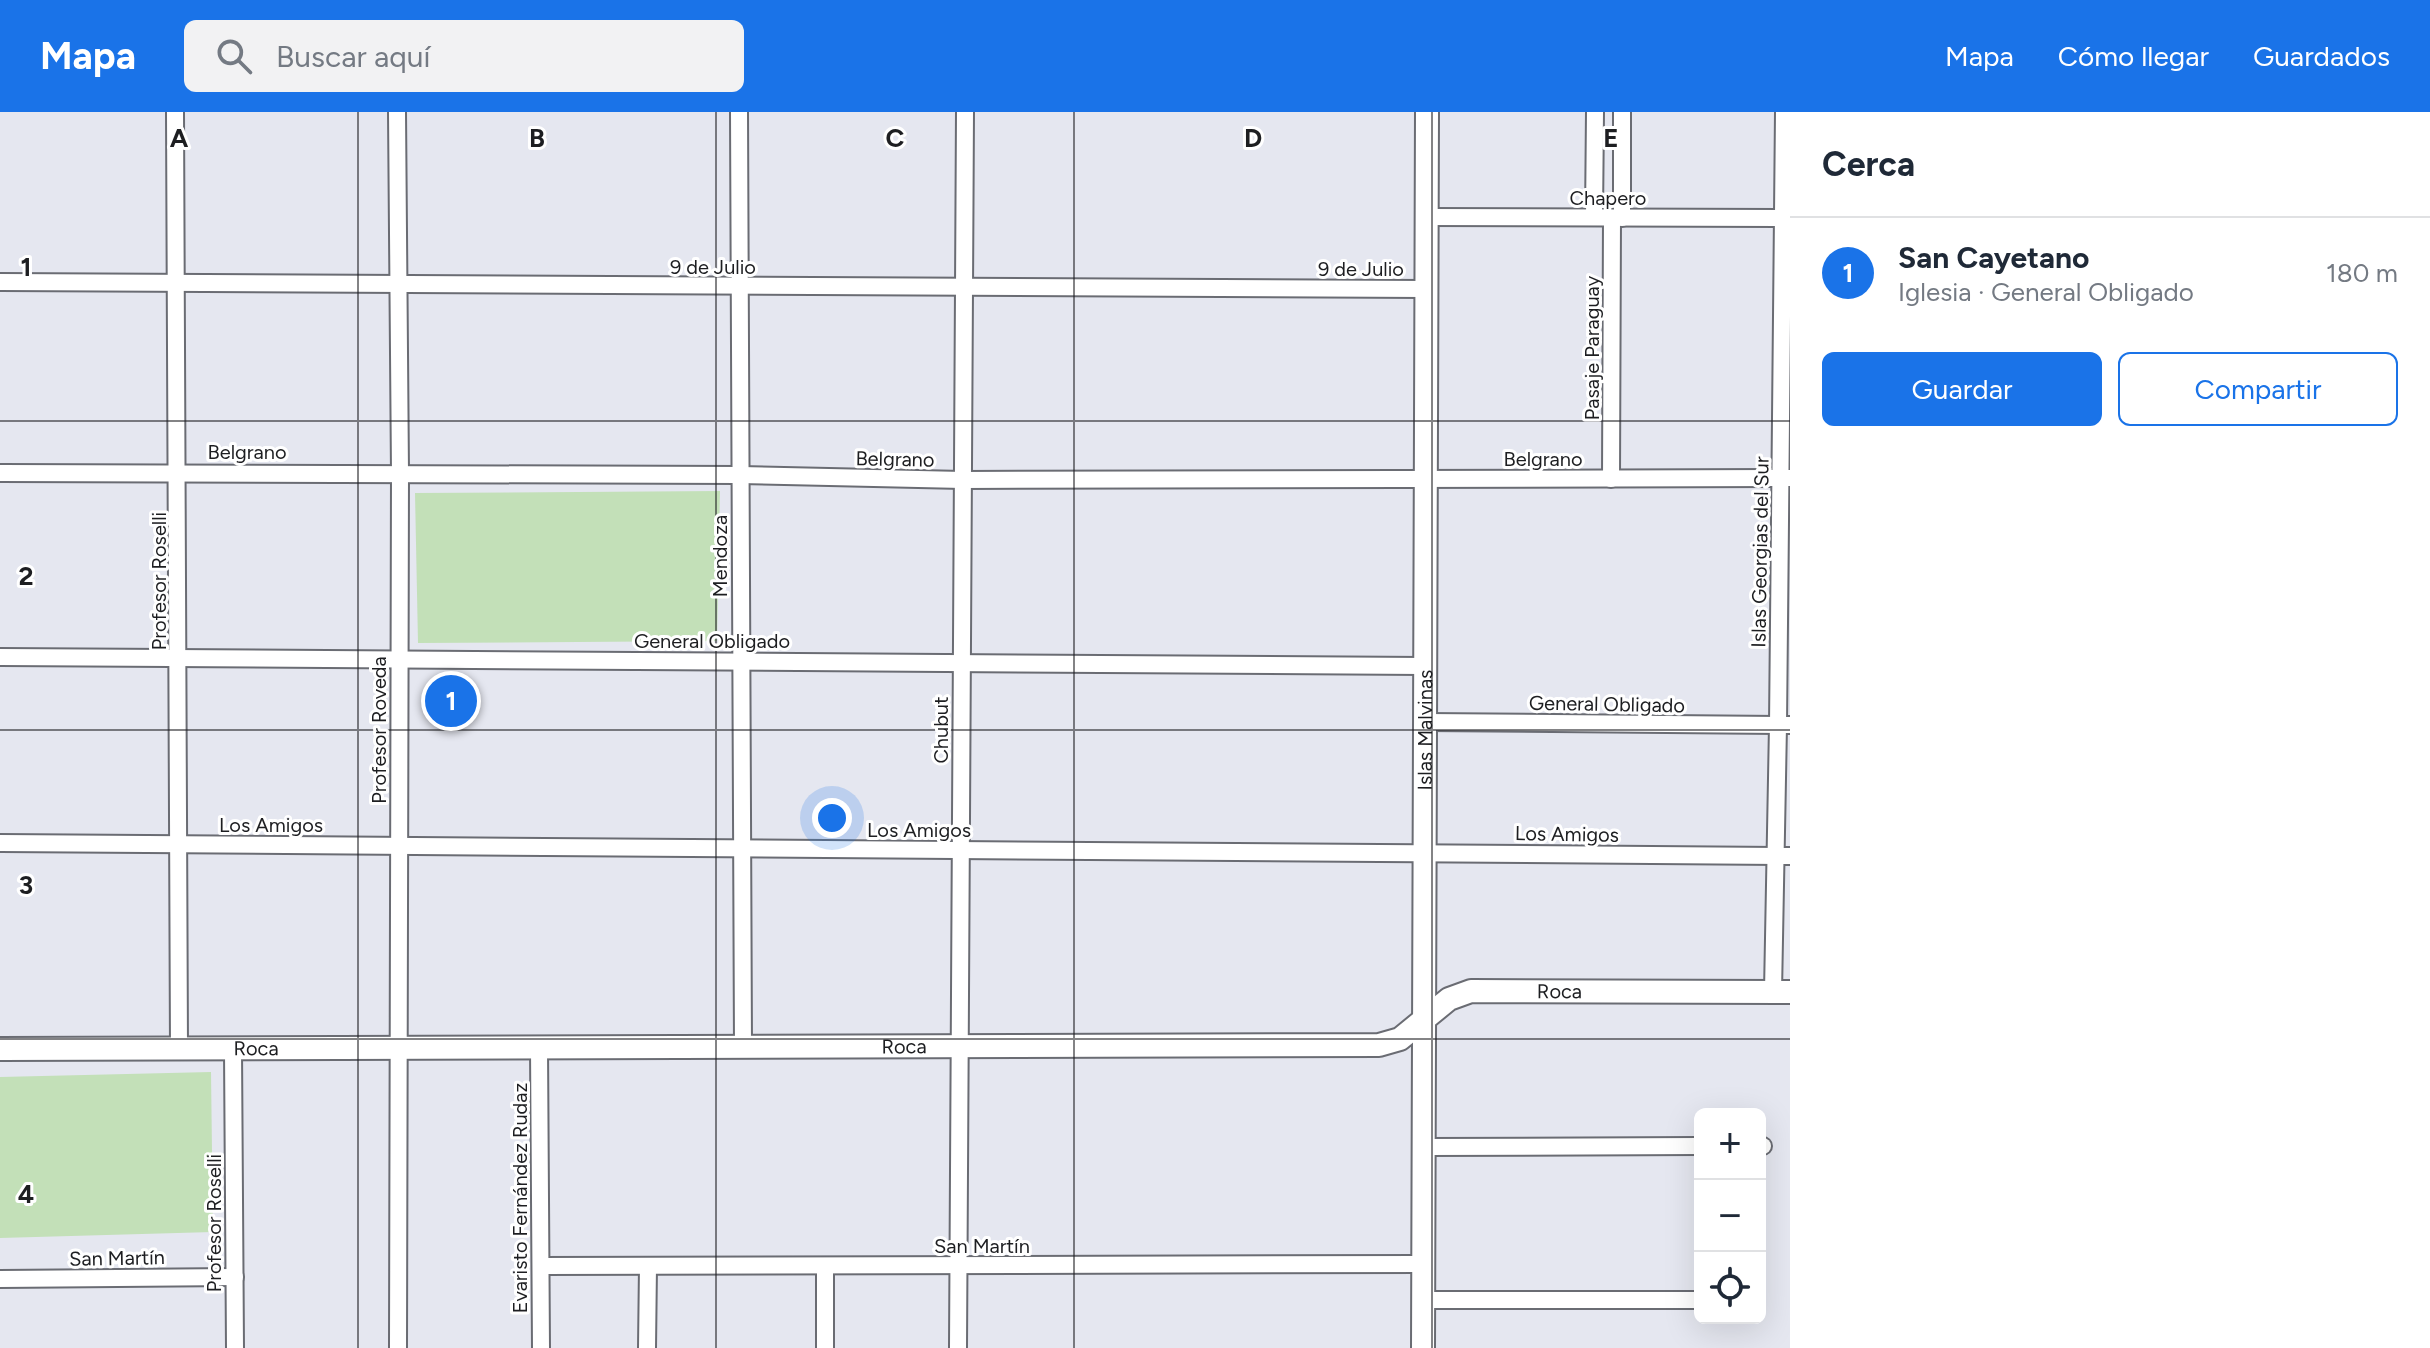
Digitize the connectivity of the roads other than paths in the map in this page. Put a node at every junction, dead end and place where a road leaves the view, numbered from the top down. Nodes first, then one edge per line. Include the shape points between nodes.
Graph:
1 (175, 112) edge
2 (397, 112) edge
3 (739, 112) edge
4 (965, 112) edge
5 (1427, 112) edge
6 (1595, 112) edge
7 (1622, 112) edge
8 (1784, 112) edge
9 (1426, 217) junction
10 (1594, 217) junction
11 (1617, 218) junction
12 (1787, 218) edge
13 (0, 282) edge
14 (177, 283) junction
15 (398, 284) junction
16 (738, 288) junction
17 (963, 288) junction
18 (1426, 289) junction
19 (1786, 346) edge
20 (179, 472) junction
21 (0, 473) edge
22 (400, 473) junction
23 (740, 475) junction
24 (1786, 478) edge
25 (1425, 479) junction
26 (1611, 479) junction
27 (963, 480) junction
28 (0, 657) edge
29 (179, 657) junction
30 (399, 658) junction
31 (740, 661) junction
32 (961, 663) junction
33 (1424, 666) junction
34 (1425, 722) junction
35 (1784, 725) edge
36 (0, 843) edge
37 (179, 844) junction
38 (399, 845) junction
39 (742, 849) junction
40 (961, 851) junction
41 (1424, 853) junction
42 (1783, 856) edge
43 (1781, 992) edge
44 (1424, 1019) junction
45 (957, 1046) junction
46 (743, 1047) junction
47 (539, 1048) junction
48 (0, 1049) edge
49 (397, 1049) junction
50 (179, 1050) junction
51 (233, 1050) junction
52 (1694, 1146) edge
53 (1424, 1147) junction
54 (1423, 1264) junction
55 (541, 1266) junction
56 (648, 1266) junction
57 (825, 1266) junction
58 (958, 1266) junction
59 (235, 1277) junction
60 (0, 1279) edge
61 (1423, 1300) junction
62 (1694, 1300) edge
63 (235, 1348) edge
64 (398, 1348) edge
65 (541, 1348) edge
66 (647, 1348) edge
67 (825, 1348) edge
68 (958, 1348) edge
69 (1423, 1348) edge

1 - 14 street, Profesor Roselli
2 - 15 street, Profesor Roveda
3 - 16 street, Mendoza
4 - 17 street, Chubut
5 - 9 street, Islas Malvinas
6 - 10 street
7 - 11 street, Pasaje Paraguay
8 - 12 street, Islas Georgias del Sur
9 - 10 street, Chapero
9 - 18 street, Islas Malvinas
10 - 11 street, Chapero
11 - 12 street, Chapero
11 - 26 street, Pasaje Paraguay
12 - 19 street, Islas Georgias del Sur
13 - 14 street, 9 de Julio
14 - 15 street, 9 de Julio
14 - 20 street, Profesor Roselli
15 - 16 street, 9 de Julio
15 - 22 street, Profesor Roveda
16 - 17 street, 9 de Julio
16 - 23 street, Mendoza
17 - 18 street, 9 de Julio
17 - 27 street, Chubut
18 - 25 street, Islas Malvinas
19 - 24 street, Islas Georgias del Sur
20 - 21 street, Belgrano
20 - 22 street, Belgrano
20 - 29 street, Profesor Roselli
22 - 23 street, Belgrano
22 - 30 street, Profesor Roveda
23 - 27 street, Belgrano
23 - 31 street, Mendoza
24 - 26 street, Belgrano
24 - 35 street, Islas Georgias del Sur
25 - 26 street, Belgrano
25 - 27 street, Belgrano
25 - 33 street, Islas Malvinas
27 - 32 street, Chubut
28 - 29 street, General Obligado
29 - 30 street, General Obligado
29 - 37 street, Profesor Roselli
30 - 31 street, General Obligado
30 - 38 street, Profesor Roveda
31 - 32 street, General Obligado
31 - 39 street, Mendoza
32 - 33 street, General Obligado
32 - 40 street, Chubut
33 - 34 street, Islas Malvinas
34 - 35 street, General Obligado
34 - 41 street, Islas Malvinas
35 - 42 street, Islas Georgias del Sur
36 - 37 street, Los Amigos
37 - 38 street, Los Amigos
37 - 50 street, Profesor Roselli
38 - 39 street, Los Amigos
38 - 49 street, Profesor Roveda
39 - 40 street, Los Amigos
39 - 46 street, Mendoza
40 - 41 street, Los Amigos
40 - 45 street, Chubut
41 - 42 street, Los Amigos
41 - 44 street, Islas Malvinas
42 - 43 street, Islas Georgias del Sur
43 - 44 street, Roca via 1471,991 1449,999
44 - 45 street, Roca via 1400,1039 1379,1045
44 - 53 street, Islas Malvinas
45 - 46 street, Roca
45 - 58 street, Chubut
46 - 47 street, Roca
47 - 49 street, Roca
47 - 55 street, Evaristo Fernández Rudaz
48 - 50 street, Roca
49 - 51 street, Roca
49 - 64 street, Profesor Roveda
50 - 51 street, Roca
51 - 59 street, Profesor Roselli
52 - 53 street
53 - 54 street, Islas Malvinas
54 - 58 street, San Martín
54 - 61 street, Islas Malvinas
55 - 56 street, San Martín
55 - 65 street, Evaristo Fernández Rudaz
56 - 57 street, San Martín
56 - 66 street
57 - 58 street, San Martín
57 - 67 street
58 - 68 street, Chubut
59 - 60 street, San Martín
59 - 63 street, Profesor Roselli
61 - 62 street
61 - 69 street, Islas Malvinas

